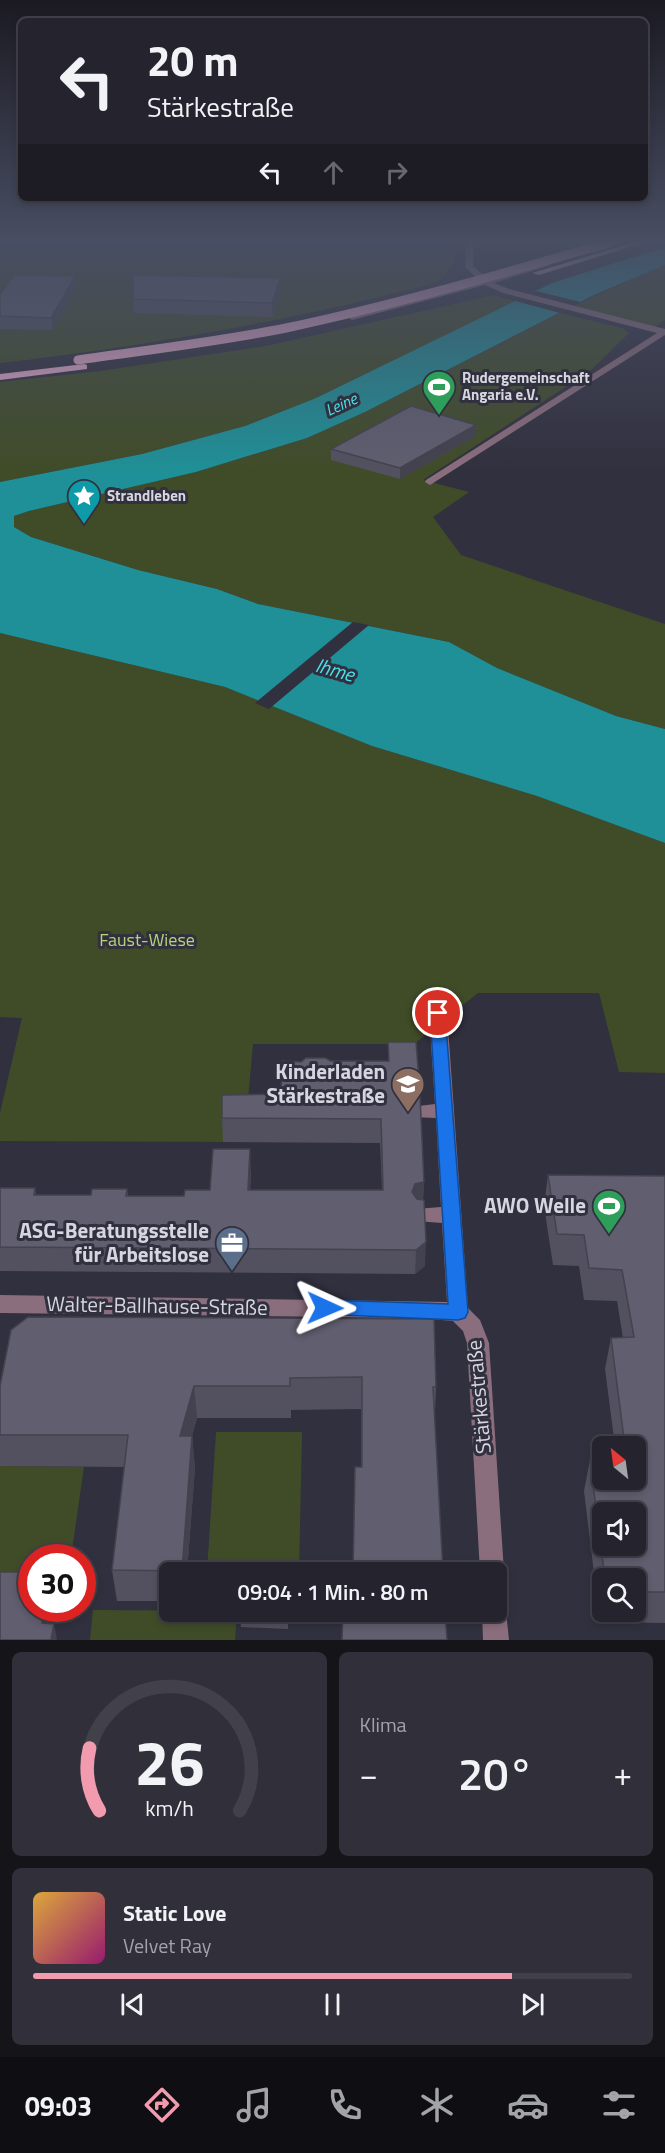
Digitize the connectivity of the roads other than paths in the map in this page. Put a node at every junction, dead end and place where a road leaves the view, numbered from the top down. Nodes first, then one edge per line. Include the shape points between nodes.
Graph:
1 (320, 320) edge
2 (339, 320) edge
3 (357, 320) edge
4 (617, 320) edge
5 (665, 320) edge
6 (652, 329) junction
7 (664, 332) edge
8 (95, 362) dead end
9 (81, 363) junction
10 (0, 368) edge
11 (0, 377) edge
12 (430, 482) dead end
13 (438, 1013) dead end
14 (444, 1111) junction
15 (418, 1112) edge
16 (423, 1215) edge
17 (452, 1215) junction
18 (0, 1304) edge
19 (458, 1312) junction
20 (491, 1562) edge
21 (495, 1622) edge
22 (496, 1640) edge

1 - 9 main road, bridge
2 - 8 street
3 - 9 main road
4 - 6 street
5 - 6 street
6 - 7 street
7 - 12 street
9 - 10 main road
9 - 11 main road
13 - 14 street
14 - 15 street
14 - 17 street
16 - 17 street
17 - 19 street
18 - 19 street, Walter-Ballhause-Straße
19 - 20 street, Stärkestraße via 472,1326 478,1343
21 - 22 street

